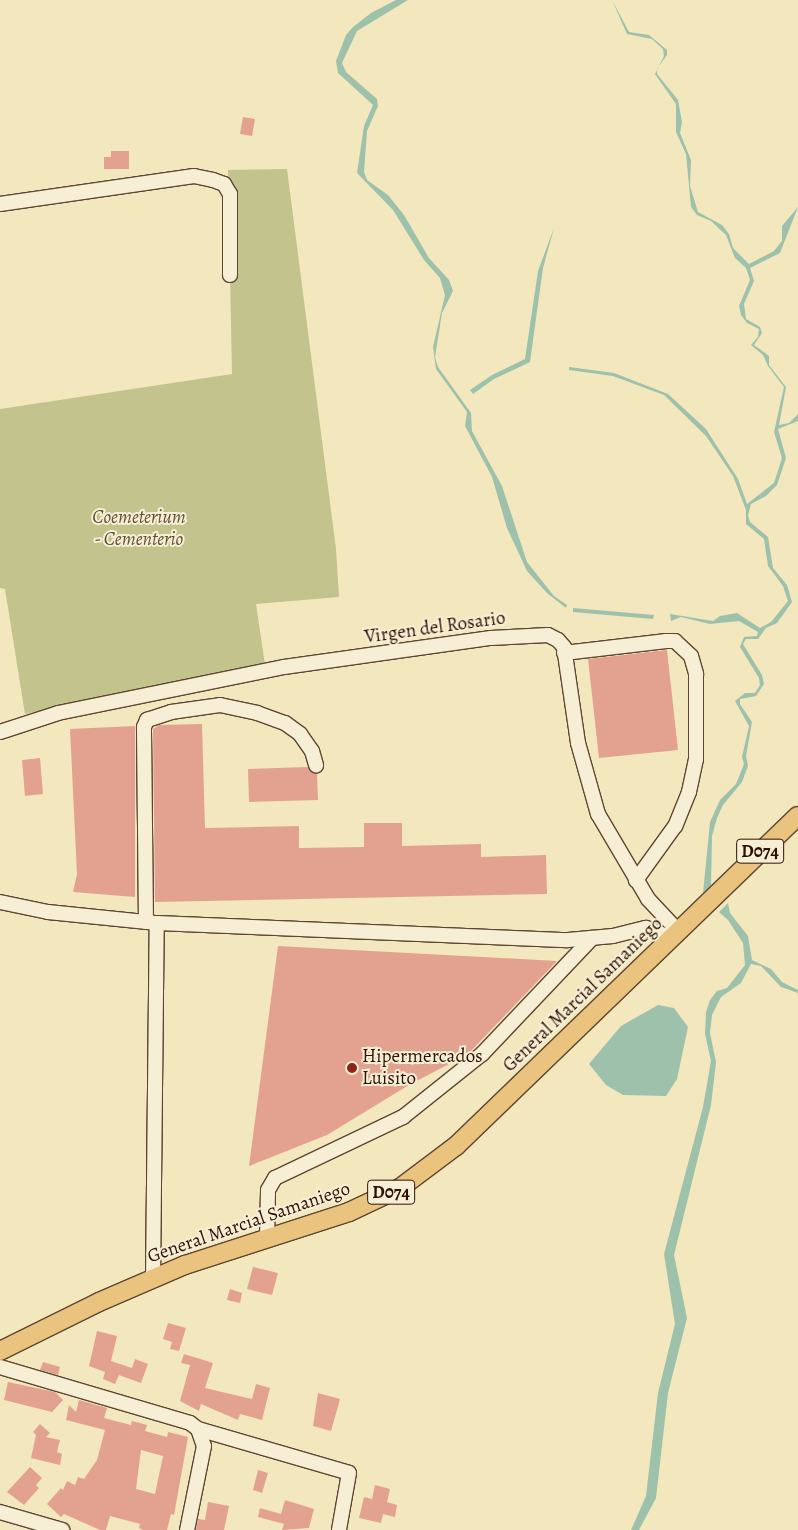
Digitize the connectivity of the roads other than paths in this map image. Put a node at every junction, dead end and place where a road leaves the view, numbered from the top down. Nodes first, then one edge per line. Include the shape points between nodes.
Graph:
1 (0, 204) edge
2 (230, 275) dead end
3 (564, 653) junction
4 (0, 732) edge
5 (316, 765) dead end
6 (798, 816) edge
7 (636, 880) junction
8 (0, 902) edge
9 (152, 922) junction
10 (676, 935) junction
11 (592, 938) junction
12 (267, 1239) junction
13 (153, 1279) junction
14 (0, 1352) edge
15 (0, 1367) edge
16 (200, 1432) junction
17 (0, 1512) edge
18 (62, 1530) edge
19 (187, 1530) edge
20 (339, 1530) edge

1 - 2 street via 194,176 213,180 224,184 230,194
3 - 4 street, Virgen del Rosario via 561,643 554,637 530,634 284,667 58,713
3 - 7 street via 587,781 598,814
3 - 7 street via 675,641 691,656 696,674 696,759 689,792 675,826
5 - 9 street via 308,743 300,734 285,723 256,713 220,705 171,712 147,720 144,727
6 - 10 main road, General Marcial Samaniego / D074
7 - 10 street
8 - 9 street via 48,912
9 - 11 street via 568,940
9 - 13 street
10 - 11 street via 646,928
10 - 12 main road, General Marcial Samaniego / D074 via 456,1146 400,1188 349,1212
11 - 12 street via 482,1054 404,1117 275,1178 268,1190
12 - 13 main road, General Marcial Samaniego / D074
13 - 14 main road, General Marcial Samaniego / D074 via 98,1302
15 - 16 street via 190,1423
16 - 19 street via 204,1446
16 - 20 street via 349,1473
17 - 18 street

